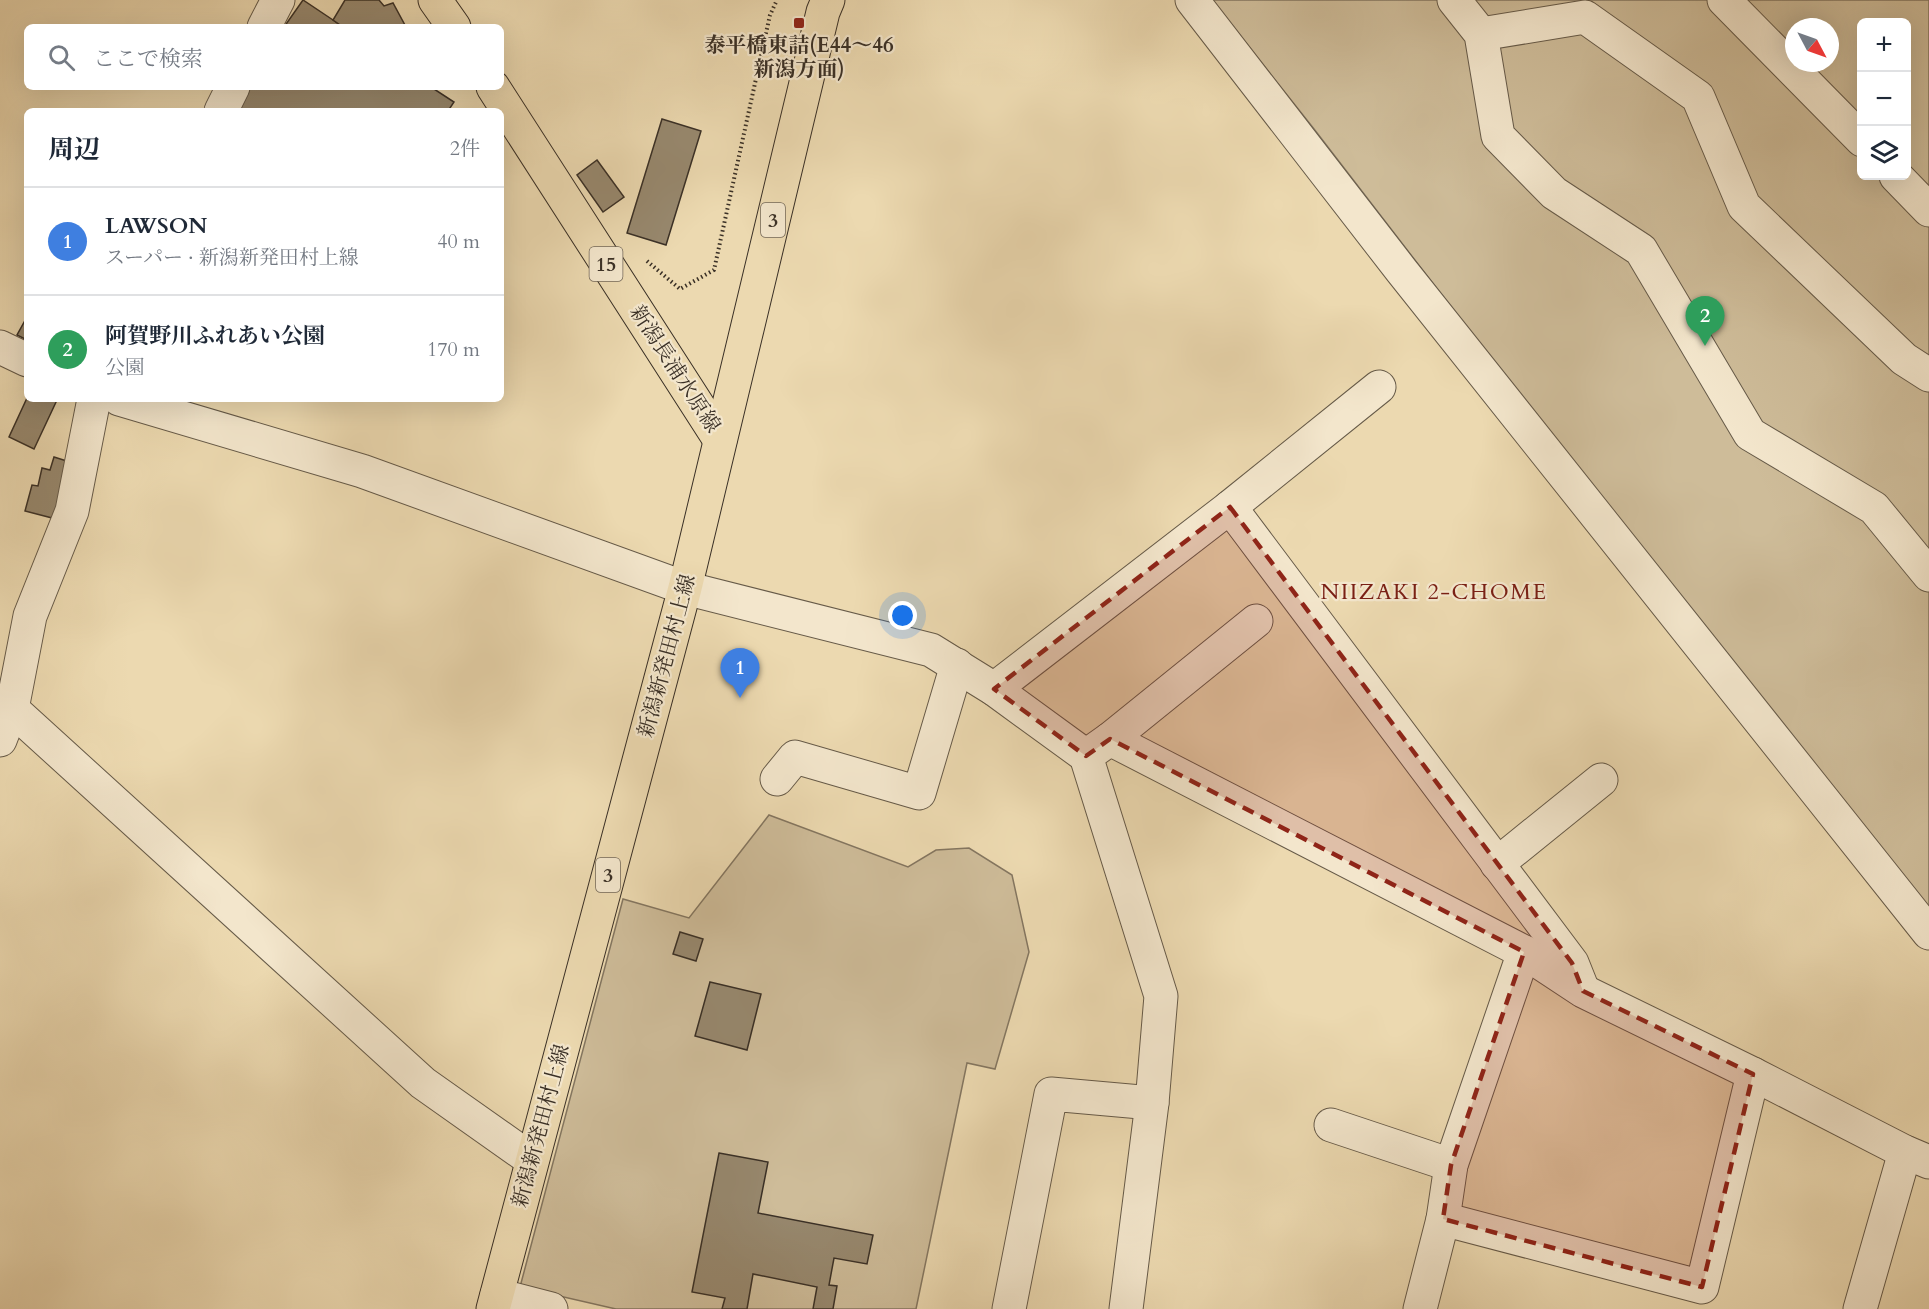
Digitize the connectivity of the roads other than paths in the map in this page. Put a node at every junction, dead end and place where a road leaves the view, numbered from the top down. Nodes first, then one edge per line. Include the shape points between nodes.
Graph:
1 (278, 0) edge
2 (435, 0) edge
3 (828, 0) edge
4 (1192, 0) edge
5 (1454, 0) edge
6 (1724, 0) edge
7 (266, 24) edge
8 (452, 24) edge
9 (1481, 34) junction
10 (232, 90) edge
11 (494, 90) edge
12 (222, 108) edge
13 (1857, 135) edge
14 (1900, 180) edge
15 (1929, 210) edge
16 (0, 347) edge
17 (24, 359) edge
18 (1929, 375) edge
19 (1379, 387) dead end
20 (93, 402) edge
21 (129, 402) edge
22 (720, 440) junction
23 (1230, 507) junction
24 (1929, 575) edge
25 (685, 588) junction
26 (1256, 621) dead end
27 (957, 665) junction
28 (994, 689) junction
29 (12, 709) junction
30 (0, 740) edge
31 (1098, 748) junction
32 (777, 779) dead end
33 (1601, 780) dead end
34 (1497, 864) junction
35 (1929, 933) edge
36 (1524, 952) junction
37 (1583, 991) junction
38 (1753, 1074) junction
39 (1152, 1103) junction
40 (1331, 1125) dead end
41 (1917, 1157) edge
42 (532, 1160) junction
43 (1451, 1164) junction
44 (1443, 1219) junction
45 (495, 1302) edge
46 (551, 1309) edge
47 (1009, 1309) edge
48 (1126, 1309) edge
49 (1420, 1309) edge
50 (1860, 1309) edge

1 - 7 street
2 - 8 main road
3 - 22 main road, 新潟新発田村上線 / 3
4 - 35 street via 1401,270
5 - 9 street
6 - 13 street
9 - 18 street via 1585,16 1698,97 1744,207 1904,359
9 - 24 street via 1498,136 1554,193 1641,250 1750,434 1874,508
10 - 12 street
11 - 22 main road, 新潟長浦水原線 / 15
14 - 15 street
16 - 17 street
19 - 23 street
20 - 29 street via 72,511 30,616
21 - 25 street via 362,471
22 - 25 main road, 新潟新発田村上線 / 3
23 - 28 street
23 - 34 street
25 - 27 street via 931,650
25 - 42 main road, 新潟新発田村上線 / 3
26 - 31 street
27 - 28 street
27 - 32 street via 919,793 795,757
28 - 31 street
29 - 30 street
29 - 42 street via 423,1083
31 - 36 street
31 - 39 street via 1161,996
33 - 34 street
34 - 37 street via 1572,963
36 - 37 street
36 - 43 street
37 - 38 street
38 - 41 street
38 - 44 street via 1702,1287
39 - 47 street via 1051,1094
39 - 48 street
40 - 43 street
41 - 50 street
42 - 45 main road, 新潟新発田村上線 / 3
43 - 44 street
44 - 49 street
45 - 46 street

